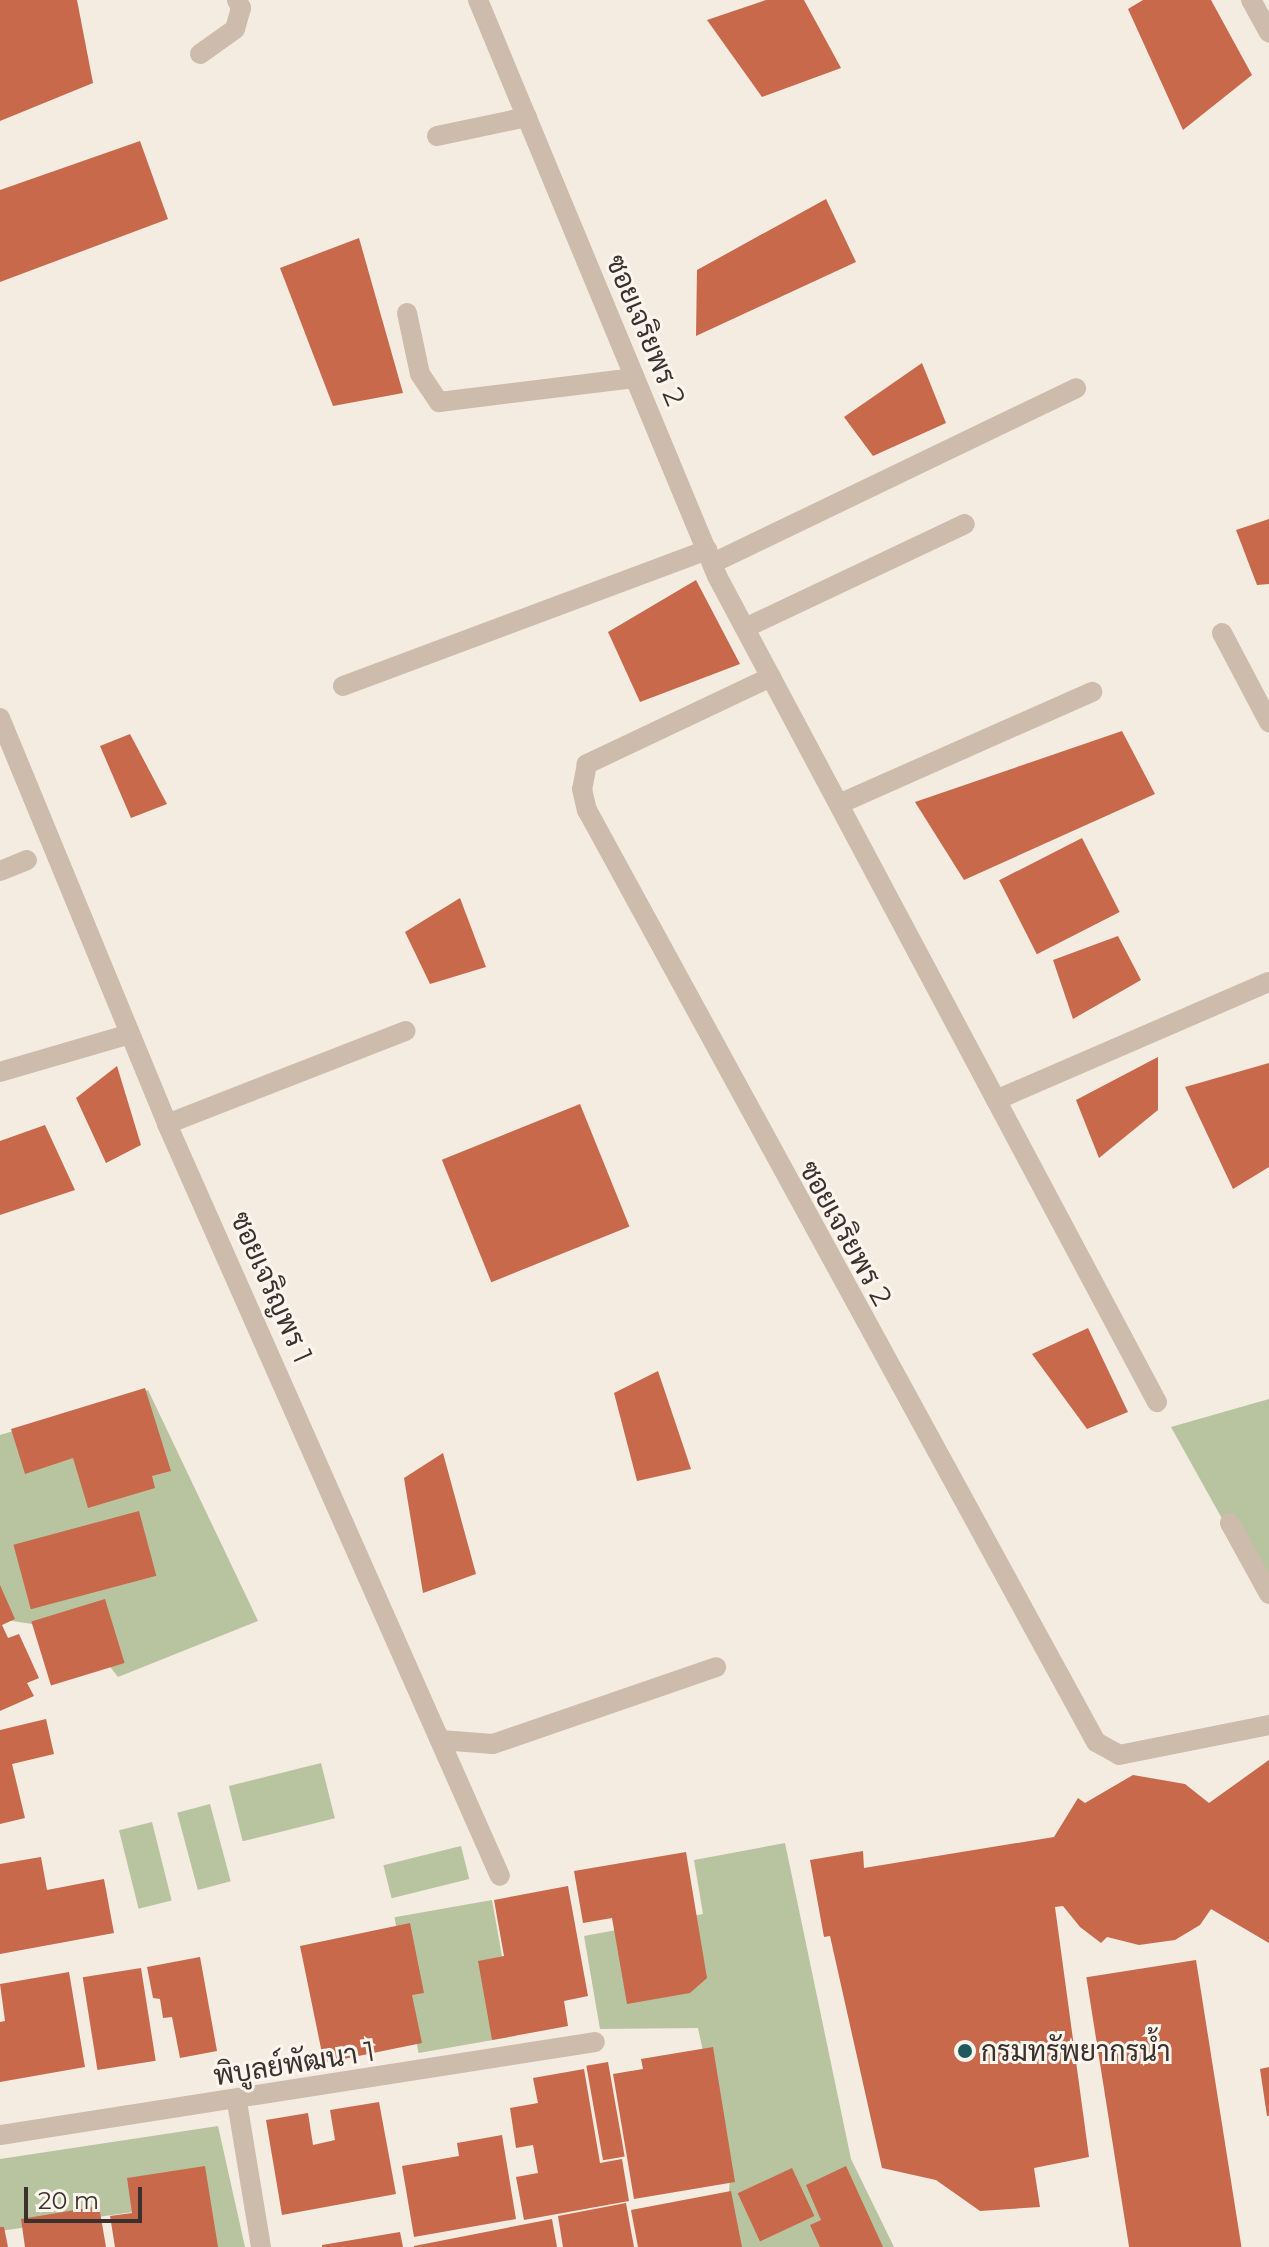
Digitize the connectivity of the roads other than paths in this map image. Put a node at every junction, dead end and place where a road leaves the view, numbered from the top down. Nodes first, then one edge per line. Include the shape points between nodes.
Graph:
1 (237, 0) edge
2 (478, 0) edge
3 (1251, 0) edge
4 (1269, 32) edge
5 (200, 54) dead end
6 (527, 117) junction
7 (437, 136) dead end
8 (407, 313) dead end
9 (635, 378) junction
10 (1076, 388) dead end
11 (965, 524) dead end
12 (710, 556) junction
13 (745, 628) junction
14 (1222, 633) dead end
15 (771, 677) junction
16 (343, 686) dead end
17 (1092, 692) dead end
18 (0, 718) edge
19 (1269, 722) edge
20 (839, 804) junction
21 (27, 860) dead end
22 (0, 871) edge
23 (1269, 982) edge
24 (405, 1031) dead end
25 (130, 1034) junction
26 (0, 1072) edge
27 (996, 1100) junction
28 (167, 1124) junction
29 (1157, 1402) dead end
30 (1230, 1523) dead end
31 (1269, 1594) edge
32 (716, 1667) dead end
33 (1269, 1725) edge
34 (440, 1740) junction
35 (500, 1876) dead end
36 (595, 2042) dead end
37 (237, 2102) junction
38 (0, 2135) edge
39 (261, 2247) edge

1 - 5 street via 241,8 235,29
2 - 6 street, ซอยเจริยพร 2
3 - 4 street
6 - 7 street
6 - 9 street, ซอยเจริยพร 2
8 - 9 street via 420,374 439,402
9 - 12 street, ซอยเจริยพร 2
10 - 12 street
11 - 13 street
12 - 13 street, ซอยเจริยพร 2
12 - 16 street
13 - 15 street, ซอยเจริยพร 2
14 - 19 street
15 - 20 street, ซอยเจริยพร 2
15 - 33 street, ซอยเจริยพร 2 via 587,764 582,789 587,810 1096,1742 1119,1755
17 - 20 street
18 - 25 street, ซอยเจริญพร 1
20 - 27 street, ซอยเจริยพร 2
21 - 22 street
23 - 27 street
24 - 28 street
25 - 26 street
25 - 28 street, ซอยเจริญพร 1
27 - 29 street, ซอยเจริยพร 2
28 - 34 street, ซอยเจริญพร 1
30 - 31 street
32 - 34 street via 493,1744
34 - 35 street, ซอยเจริญพร 1
36 - 37 street, พิบูลย์พัฒนา 1
37 - 38 street, พิบูลย์พัฒนา 1
37 - 39 street

